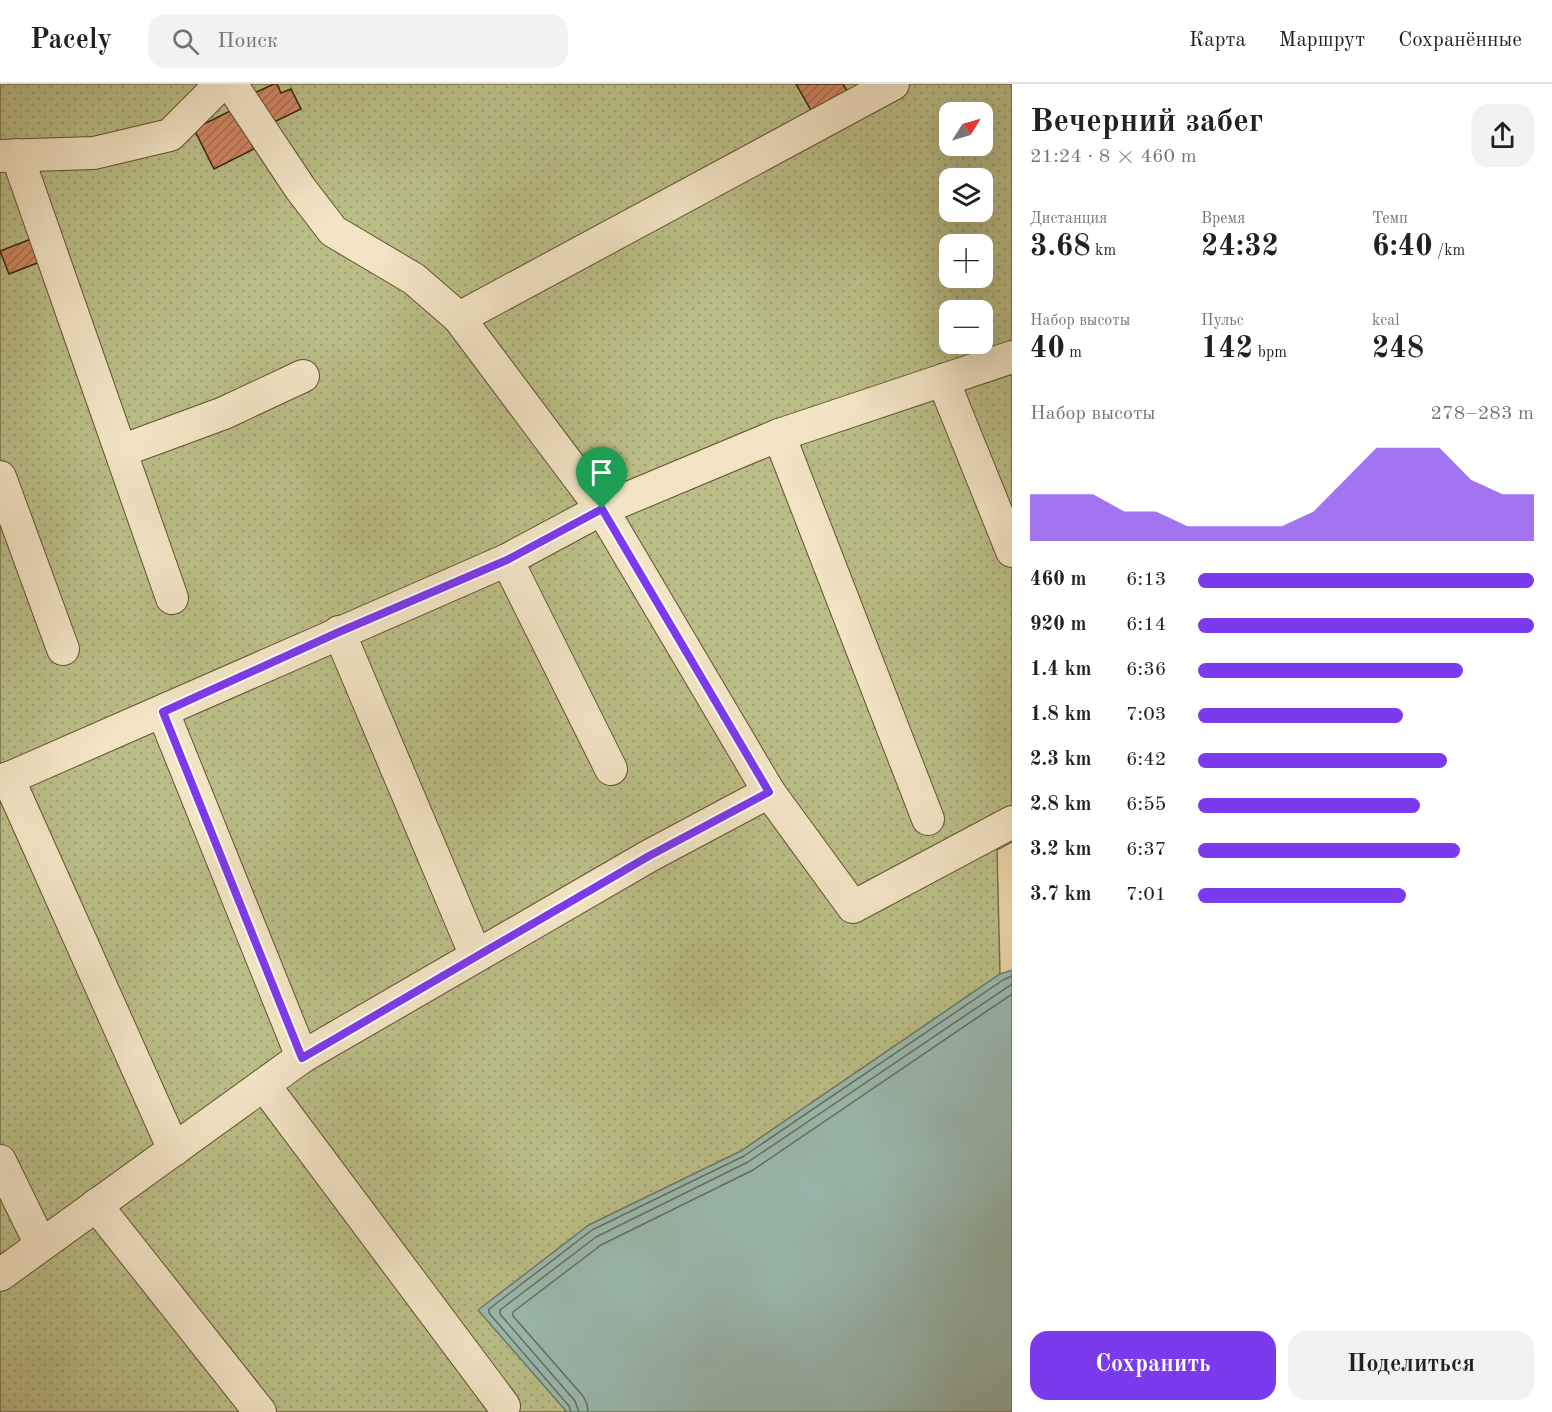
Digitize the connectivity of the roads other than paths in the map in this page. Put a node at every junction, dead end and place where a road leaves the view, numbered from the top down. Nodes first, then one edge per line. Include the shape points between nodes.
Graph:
1 (221, 84) edge
2 (231, 84) edge
3 (893, 84) edge
4 (9, 156) edge
5 (459, 318) junction
6 (1012, 357) edge
7 (303, 376) dead end
8 (943, 380) junction
9 (779, 435) junction
10 (121, 451) junction
11 (0, 477) edge
12 (602, 509) junction
13 (1012, 551) edge
14 (507, 560) junction
15 (172, 598) dead end
16 (339, 632) junction
17 (63, 649) dead end
18 (163, 712) junction
19 (611, 768) dead end
20 (4, 780) edge
21 (769, 792) junction
22 (928, 819) dead end
23 (1012, 822) edge
24 (476, 956) junction
25 (302, 1058) junction
26 (264, 1085) junction
27 (174, 1150) junction
28 (0, 1161) edge
29 (96, 1205) junction
30 (41, 1245) junction
31 (0, 1275) edge
32 (504, 1406) dead end
33 (260, 1412) edge

1 - 4 street via 170,135 94,153
2 - 5 street via 333,231 414,279
3 - 5 street
4 - 10 street
5 - 12 street
6 - 8 street
7 - 10 street via 224,413
8 - 9 street
8 - 13 street
9 - 12 street
9 - 22 street
10 - 15 street
11 - 17 street
12 - 14 street
12 - 21 street
14 - 16 street
14 - 19 street
16 - 18 street
16 - 24 street
18 - 20 street
18 - 25 street
20 - 27 street
21 - 23 street via 854,907
21 - 24 street
24 - 25 street
25 - 26 street
26 - 27 street
26 - 32 street
27 - 29 street
28 - 30 street
29 - 30 street
29 - 33 street
30 - 31 street

